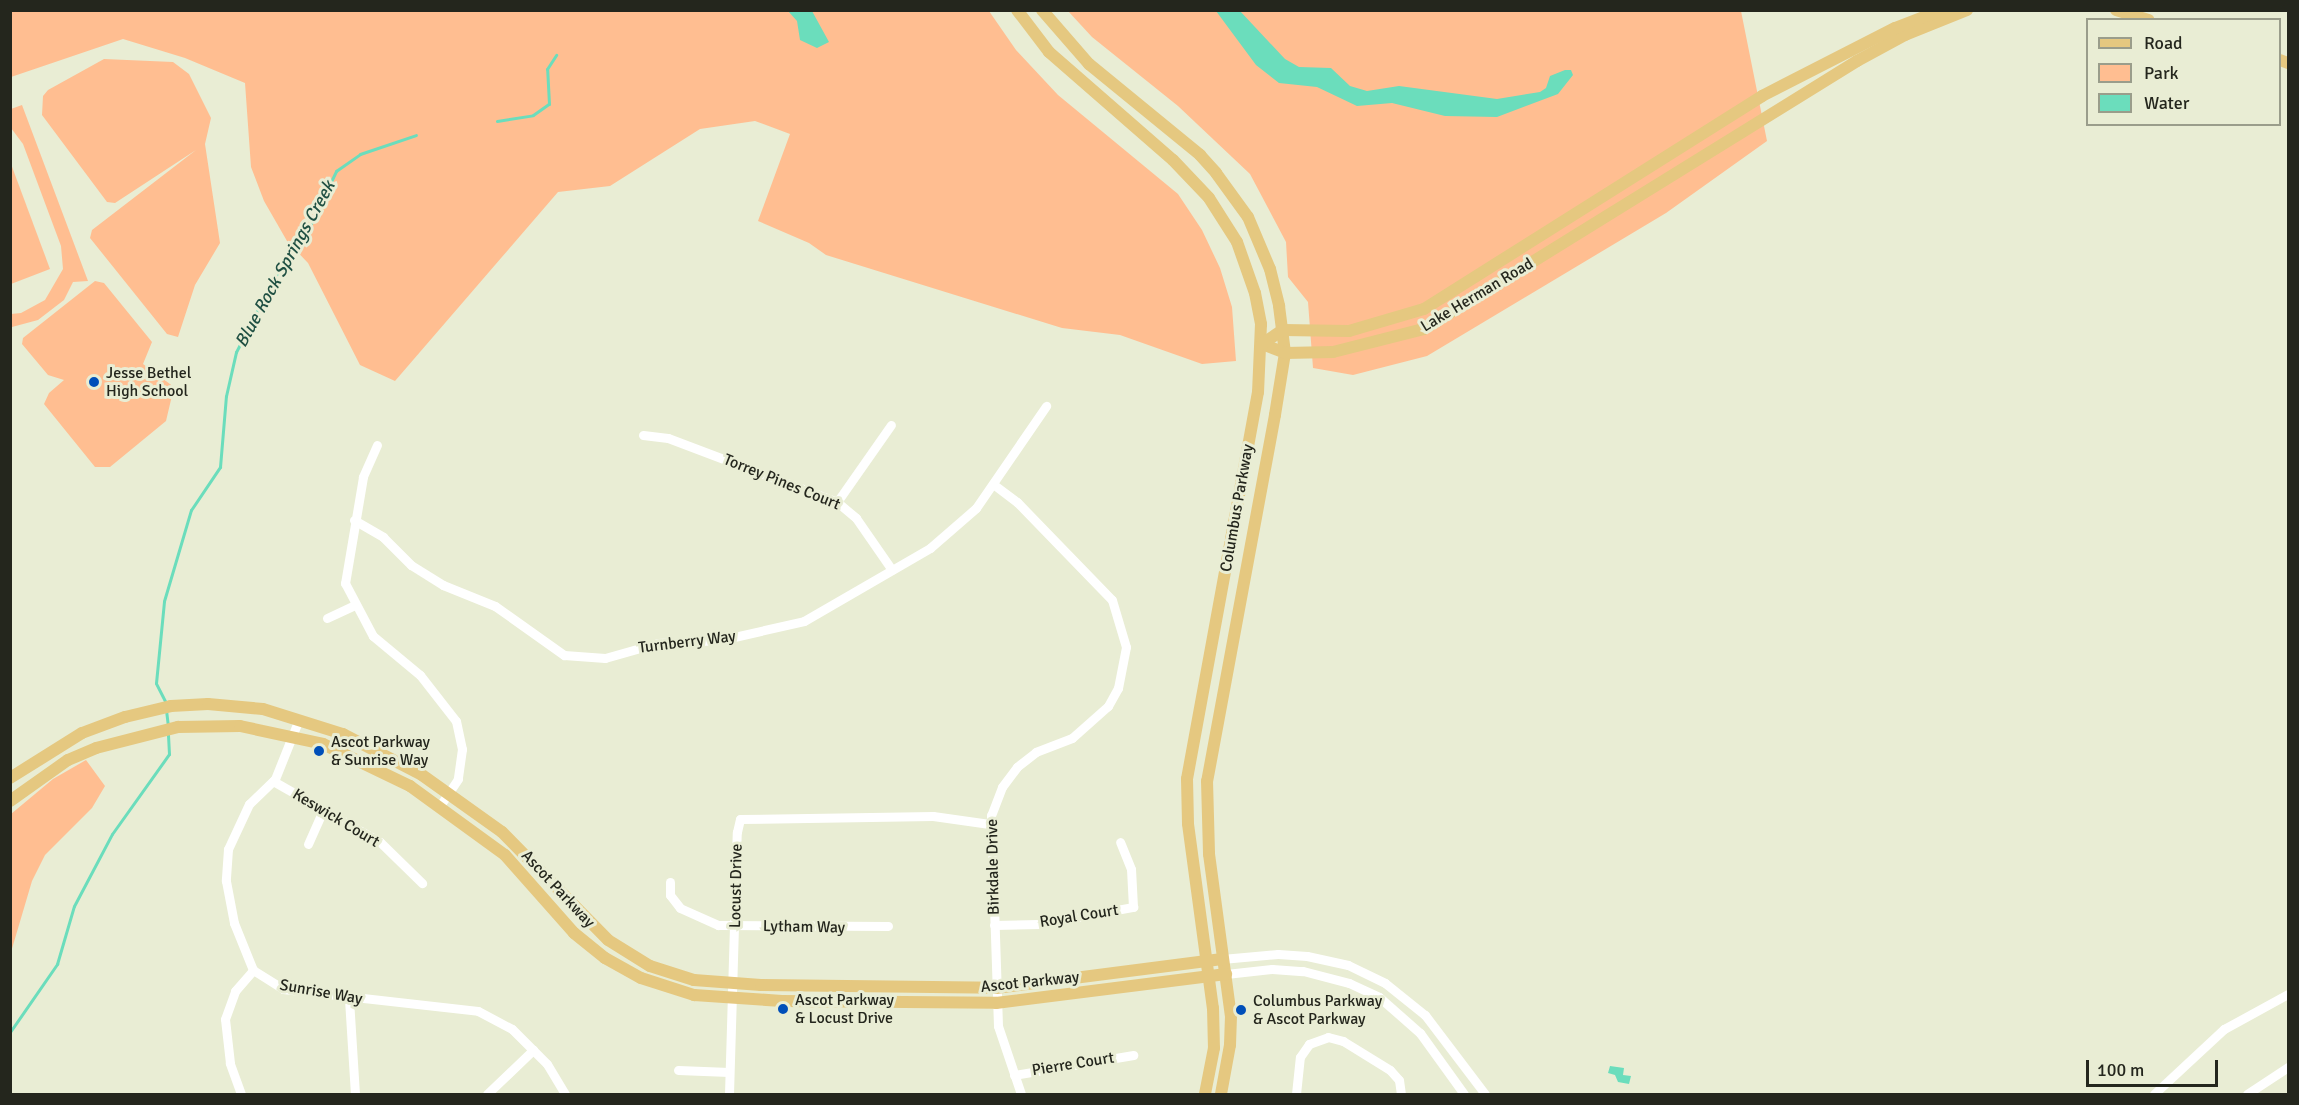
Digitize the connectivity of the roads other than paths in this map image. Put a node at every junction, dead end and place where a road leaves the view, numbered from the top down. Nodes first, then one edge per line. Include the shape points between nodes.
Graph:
1 (1017, 10) edge
2 (1042, 10) edge
3 (1942, 10) edge
4 (1967, 10) edge
5 (2116, 10) edge
6 (2142, 18) edge
7 (1282, 330) junction
8 (1262, 344) junction
9 (1285, 353) junction
10 (1046, 406) dead end
11 (891, 425) dead end
12 (643, 435) dead end
13 (377, 445) dead end
14 (993, 484) junction
15 (837, 502) junction
16 (354, 520) junction
17 (892, 570) junction
18 (355, 605) junction
19 (327, 618) dead end
20 (299, 719) junction
21 (292, 735) junction
22 (10, 778) edge
23 (273, 781) junction
24 (449, 794) junction
25 (10, 801) edge
26 (440, 806) junction
27 (323, 810) junction
28 (989, 824) junction
29 (1120, 842) dead end
30 (308, 844) dead end
31 (670, 882) dead end
32 (422, 883) dead end
33 (735, 926) junction
34 (888, 926) dead end
35 (994, 926) junction
36 (1222, 959) junction
37 (1208, 961) junction
38 (253, 970) junction
39 (1226, 974) junction
40 (1209, 976) junction
41 (733, 984) junction
42 (996, 988) junction
43 (2288, 997) edge
44 (349, 999) junction
45 (732, 999) junction
46 (996, 1003) junction
47 (533, 1050) junction
48 (1132, 1055) dead end
49 (2289, 1067) edge
50 (678, 1070) dead end
51 (729, 1072) junction
52 (1014, 1075) junction
53 (241, 1095) edge
54 (355, 1095) edge
55 (486, 1095) edge
56 (565, 1095) edge
57 (729, 1095) edge
58 (1021, 1095) edge
59 (1205, 1095) edge
60 (1221, 1095) edge
61 (1296, 1095) edge
62 (1401, 1095) edge
63 (1464, 1095) edge
64 (1485, 1095) edge
65 (2154, 1095) edge
66 (2247, 1095) edge

1 - 8 main road, Columbus Parkway via 1049,52 1173,160 1209,198 1237,242 1248,270
2 - 7 main road, Columbus Parkway via 1074,50 1200,155 1232,193 1248,217 1270,269
3 - 7 main road, Lake Herman Road via 1886,32 1762,96 1424,309 1349,331
4 - 9 main road, Lake Herman Road via 1905,35 1857,61 1424,329 1363,347
5 - 6 main road
7 - 8 main road
7 - 9 main road, Columbus Parkway
8 - 9 main road, Lake Herman Road
8 - 37 main road, Columbus Parkway via 1258,392 1187,779 1188,824
9 - 36 main road, Columbus Parkway via 1207,781 1209,854
10 - 14 street, Turnberry Way
11 - 15 street
12 - 15 street, Torrey Pines Court via 668,438
13 - 16 street via 363,477
14 - 17 street, Turnberry Way via 957,528
14 - 28 street, Birkdale Drive via 1017,502 1112,600 1126,647 1118,688 1108,706 1072,738 1036,752 1017,767 996,799
15 - 17 street, Torrey Pines Court via 856,518
16 - 17 street, Turnberry Way via 383,537 411,565 443,585 495,606 564,656 604,658 657,643 721,640 804,621
16 - 18 street via 345,583
18 - 19 street
18 - 24 street via 373,636 420,675 456,721 462,748 458,779
20 - 21 street
20 - 22 main road, Ascot Parkway via 263,709 208,704 157,710 82,733
20 - 24 main road, Ascot Parkway via 374,749
21 - 23 street
21 - 25 main road, Ascot Parkway via 240,726 203,725 151,731 68,760
21 - 26 main road, Ascot Parkway via 343,752
23 - 27 street, Keswick Court
23 - 38 street via 241,817 230,841 226,866 234,923
24 - 26 street
24 - 41 main road, Ascot Parkway via 502,832 587,922 630,955 694,980
26 - 45 main road, Ascot Parkway via 505,855 574,933 605,958 658,984 694,995
27 - 30 street
27 - 32 street, Keswick Court via 380,842
28 - 33 street, Locust Drive via 933,816 740,819 736,832
28 - 35 street, Birkdale Drive
29 - 35 street, Royal Court via 1131,869 1133,907 1039,924
31 - 33 street, Lytham Way via 670,895 680,908 718,925
33 - 34 street, Lytham Way
33 - 41 street, Locust Drive
35 - 42 street, Birkdale Drive
36 - 37 main road, Ascot Parkway
36 - 39 main road, Columbus Parkway
36 - 64 street, Ascot Parkway via 1268,954 1307,956 1348,965 1385,983 1425,1015
37 - 40 main road, Columbus Parkway
37 - 42 main road, Ascot Parkway
38 - 44 street, Sunrise Way via 283,989
38 - 53 street via 235,991 225,1019 230,1063
39 - 40 main road, Ascot Parkway
39 - 60 main road, Columbus Parkway via 1230,1045
39 - 63 street, Ascot Parkway via 1272,969 1303,971 1350,983 1378,997 1420,1033
40 - 46 main road, Ascot Parkway
40 - 59 main road, Columbus Parkway via 1214,1048
41 - 42 main road, Ascot Parkway
41 - 45 street, Locust Drive
42 - 46 street, Birkdale Drive
43 - 65 street via 2224,1029
44 - 47 street, Sunrise Way via 478,1011 512,1029
44 - 54 street
45 - 46 main road, Ascot Parkway
45 - 51 street, Locust Drive
46 - 52 street, Birkdale Drive via 1001,1038
47 - 55 street
47 - 56 street, Sunrise Way via 547,1064
48 - 52 street, Pierre Court
49 - 66 street
50 - 51 street
51 - 57 street, Locust Drive
52 - 58 street, Birkdale Drive
61 - 62 street via 1300,1057 1309,1044 1328,1037 1343,1041 1395,1073

